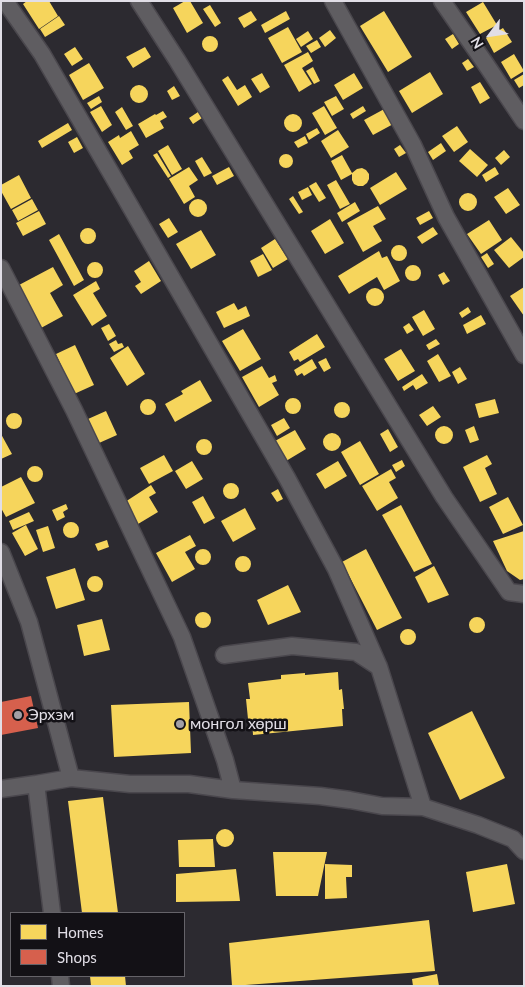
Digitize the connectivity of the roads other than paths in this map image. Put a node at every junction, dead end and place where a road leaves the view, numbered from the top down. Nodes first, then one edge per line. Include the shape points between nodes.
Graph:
1 (5, 1) edge
2 (139, 1) edge
3 (333, 1) edge
4 (442, 1) edge
5 (524, 121) edge
6 (1, 268) edge
7 (524, 355) edge
8 (1, 552) edge
9 (524, 594) edge
10 (224, 655) dead end
11 (379, 667) junction
12 (71, 778) junction
13 (36, 784) junction
14 (1, 789) edge
15 (233, 790) junction
16 (423, 808) junction
17 (524, 851) edge
18 (52, 912) edge

1 - 11 street via 42,54 287,478 336,569
2 - 9 street via 444,497 509,592
3 - 7 street via 413,145 446,217
4 - 5 street
6 - 15 street via 74,410 182,637
8 - 12 street via 28,622
10 - 11 street via 292,646 356,652
11 - 16 street
12 - 13 street
12 - 15 street via 130,784 189,784
13 - 14 street
13 - 18 street
15 - 16 street
16 - 17 street via 513,838

